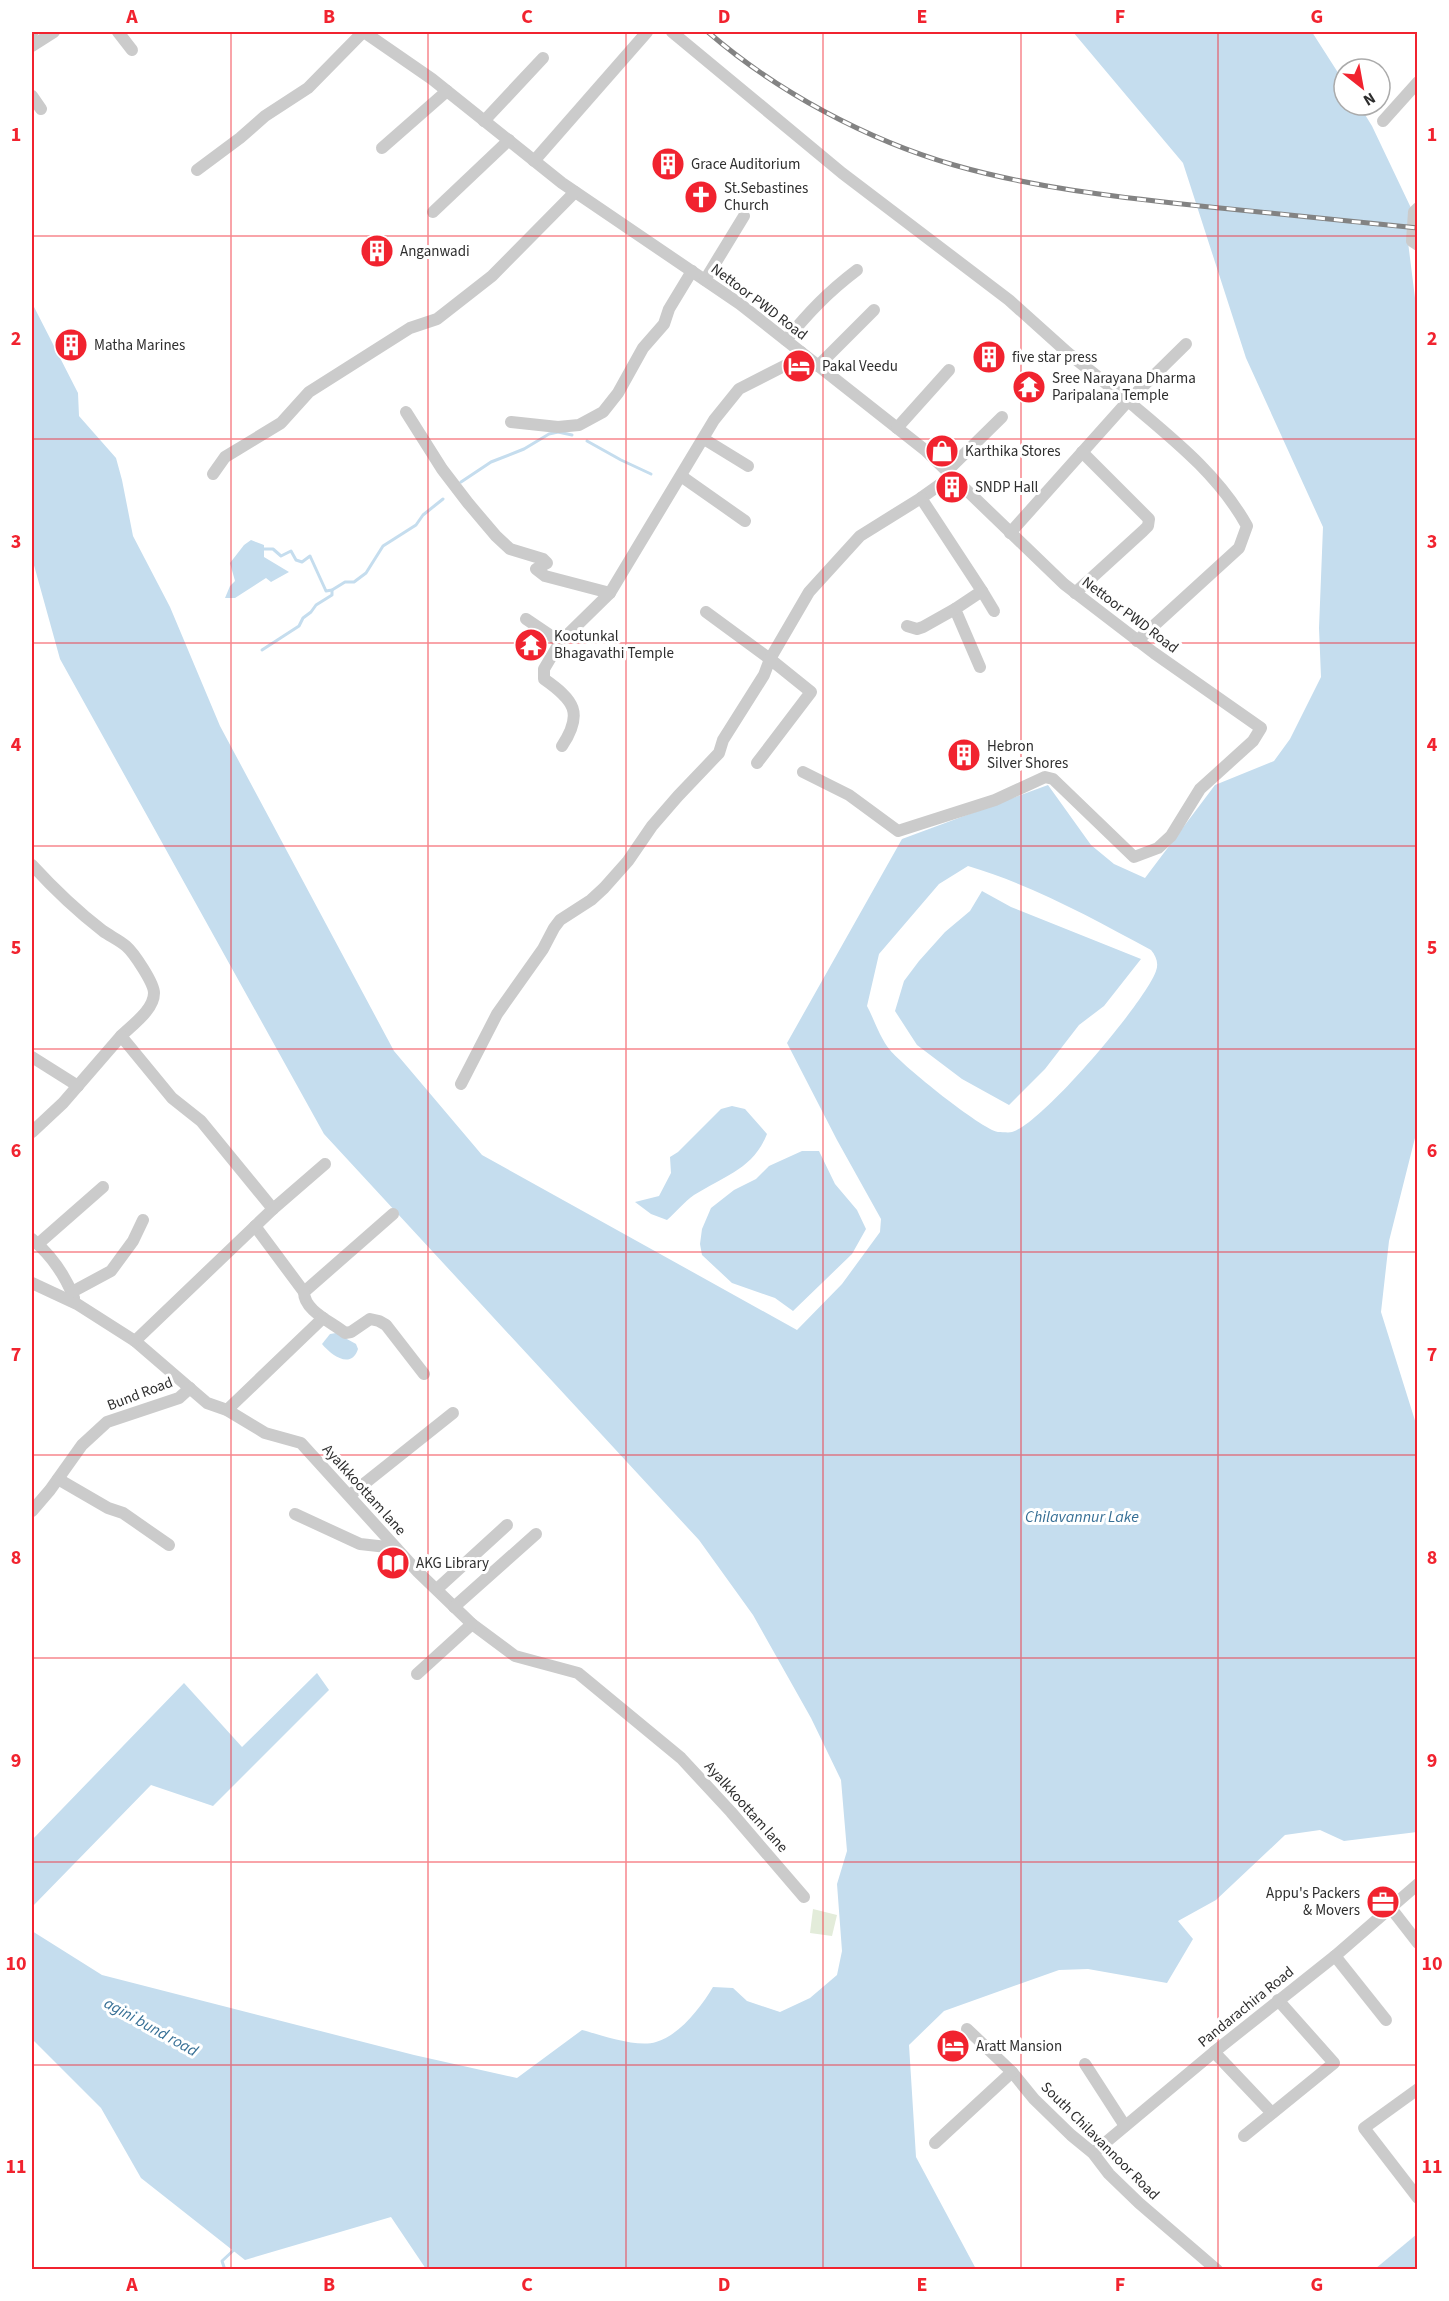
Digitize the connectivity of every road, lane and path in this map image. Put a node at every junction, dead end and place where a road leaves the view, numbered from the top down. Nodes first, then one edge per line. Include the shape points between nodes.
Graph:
1 (54, 32) edge
2 (118, 32) edge
3 (364, 32) edge
4 (647, 32) edge
5 (672, 32) edge
6 (32, 46) edge
7 (132, 50) dead end
8 (543, 58) dead end
9 (1418, 82) edge
10 (447, 90) junction
11 (32, 96) edge
12 (40, 109) dead end
13 (484, 121) junction
14 (1383, 121) dead end
15 (509, 140) junction
16 (382, 148) dead end
17 (534, 161) junction
18 (197, 170) dead end
19 (575, 192) junction
20 (1416, 210) edge
21 (433, 212) dead end
22 (744, 216) dead end
23 (1418, 245) edge
24 (857, 270) dead end
25 (692, 272) junction
26 (705, 280) junction
27 (874, 310) dead end
28 (786, 340) junction
29 (1186, 344) dead end
30 (801, 352) junction
31 (818, 366) junction
32 (949, 370) dead end
33 (1128, 401) junction
34 (406, 412) dead end
35 (1002, 417) dead end
36 (511, 422) dead end
37 (897, 428) junction
38 (704, 439) junction
39 (1082, 452) junction
40 (748, 466) dead end
41 (949, 473) junction
42 (213, 474) dead end
43 (681, 476) junction
44 (921, 498) junction
45 (745, 521) dead end
46 (1010, 534) junction
47 (982, 591) junction
48 (610, 593) junction
49 (1075, 593) junction
50 (955, 609) junction
51 (994, 611) dead end
52 (706, 612) dead end
53 (526, 619) dead end
54 (907, 626) dead end
55 (1137, 641) junction
56 (560, 642) junction
57 (770, 659) junction
58 (980, 667) dead end
59 (562, 746) dead end
60 (757, 763) dead end
61 (803, 772) dead end
62 (32, 866) edge
63 (121, 1036) junction
64 (32, 1057) edge
65 (461, 1084) dead end
66 (78, 1086) junction
67 (32, 1132) edge
68 (325, 1164) dead end
69 (104, 1187) dead end
70 (273, 1209) junction
71 (393, 1214) dead end
72 (143, 1220) dead end
73 (255, 1226) junction
74 (35, 1241) edge
75 (32, 1283) edge
76 (72, 1292) junction
77 (304, 1292) junction
78 (77, 1304) junction
79 (323, 1318) junction
80 (135, 1341) junction
81 (424, 1374) dead end
82 (189, 1388) junction
83 (227, 1410) junction
84 (453, 1413) dead end
85 (58, 1479) junction
86 (350, 1496) junction
87 (32, 1511) edge
88 (296, 1514) dead end
89 (507, 1525) dead end
90 (536, 1534) dead end
91 (169, 1545) dead end
92 (396, 1548) junction
93 (437, 1589) junction
94 (454, 1607) junction
95 (472, 1624) junction
96 (417, 1674) dead end
97 (1418, 1884) edge
98 (804, 1897) dead end
99 (1390, 1907) junction
100 (1418, 1943) edge
101 (1335, 1956) junction
102 (1278, 2000) junction
103 (1386, 2020) dead end
104 (967, 2029) dead end
105 (1214, 2052) junction
106 (1085, 2064) dead end
107 (1012, 2072) junction
108 (1418, 2089) edge
109 (1272, 2113) junction
110 (1125, 2126) junction
111 (1244, 2136) dead end
112 (935, 2143) dead end
113 (1093, 2153) junction
114 (1418, 2198) edge
115 (1217, 2270) edge

1 - 6 street
2 - 7 street
3 - 10 street, Nettoor PWD Road
3 - 18 street via 308,88 265,116
4 - 17 street
5 - 33 street via 842,173 1009,300
8 - 13 street
9 - 14 street
10 - 13 street, Nettoor PWD Road
10 - 16 street
11 - 12 street
13 - 15 street, Nettoor PWD Road
15 - 17 street, Nettoor PWD Road
15 - 21 street
17 - 19 street, Nettoor PWD Road
19 - 25 street, Nettoor PWD Road
19 - 42 street via 492,276 437,319 410,328 309,392 274,428 225,457
20 - 23 street via 1412,242
22 - 26 street
24 - 28 street via 828,292
25 - 26 street, Nettoor PWD Road
25 - 36 street via 664,324 642,348 603,412 579,425
26 - 28 street, Nettoor PWD Road
27 - 31 street
28 - 30 street, Nettoor PWD Road
29 - 33 street
30 - 31 street, Nettoor PWD Road
30 - 38 street via 794,361 739,389
31 - 37 street, Nettoor PWD Road
32 - 37 street
33 - 39 street
33 - 55 street via 1193,456 1238,508 1247,526 1239,548
34 - 48 street via 442,469 510,549 543,559 547,563 536,569 545,576
35 - 41 street
37 - 41 street, Nettoor PWD Road
38 - 40 street
38 - 43 street
39 - 46 street
39 - 49 street via 1149,519 1148,526
41 - 44 street
41 - 46 street, Nettoor PWD Road
43 - 45 street
43 - 48 street
44 - 47 street
44 - 57 street via 860,536 809,592
46 - 49 street, Nettoor PWD Road
47 - 50 street
47 - 51 street
48 - 56 street
49 - 55 street, Nettoor PWD Road
50 - 54 street via 917,629
50 - 58 street
52 - 57 street
53 - 56 street
55 - 61 street, Nettoor PWD Road via 1262,728 1200,789 1171,836 1158,848 1134,857 1053,779 1045,777 995,800 898,831 849,795
56 - 59 street via 544,669 544,680 566,694 575,719
57 - 60 street via 811,692
57 - 65 street via 719,753 672,803 604,888 554,928 497,1014
62 - 63 street via 58,894 125,945 151,984 153,1000
63 - 66 street
63 - 70 street via 172,1098 201,1121
64 - 66 street
66 - 67 street
68 - 70 street
69 - 74 street
70 - 73 street
71 - 77 street
72 - 76 street via 134,1241 111,1271
73 - 77 street
73 - 80 street
74 - 76 street via 50,1256
75 - 78 street, Ayalkkoottam lane
76 - 78 street
77 - 79 street via 316,1315
78 - 80 street, Ayalkkoottam lane
79 - 81 street via 345,1333 370,1319 379,1321
79 - 83 street
80 - 82 street, Ayalkkoottam lane
82 - 83 street, Ayalkkoottam lane via 207,1403
82 - 85 street, Bund Road via 179,1398 107,1422 82,1445
83 - 86 street, Ayalkkoottam lane via 265,1433 301,1443
84 - 86 street
85 - 87 street, Bund Road
85 - 91 street via 123,1513
86 - 92 street, Ayalkkoottam lane
88 - 92 street via 360,1544
89 - 93 street
90 - 94 street
92 - 93 street, Ayalkkoottam lane
93 - 94 street, Ayalkkoottam lane
94 - 95 street, Ayalkkoottam lane
95 - 96 street
95 - 98 street, Ayalkkoottam lane via 515,1656 578,1673 604,1694 681,1758
97 - 99 street, Pandarachira Road
99 - 100 street
99 - 101 street, Pandarachira Road
101 - 102 street, Pandarachira Road
101 - 103 street
102 - 105 street, Pandarachira Road
102 - 109 street via 1334,2063
104 - 107 street, South Chilavannoor Road
105 - 109 street
105 - 110 street, Pandarachira Road
106 - 110 street
107 - 112 street
107 - 113 street, South Chilavannoor Road
108 - 114 street via 1364,2128
109 - 111 street
110 - 113 street, Pandarachira Road
113 - 115 street, South Chilavannoor Road via 1139,2203

